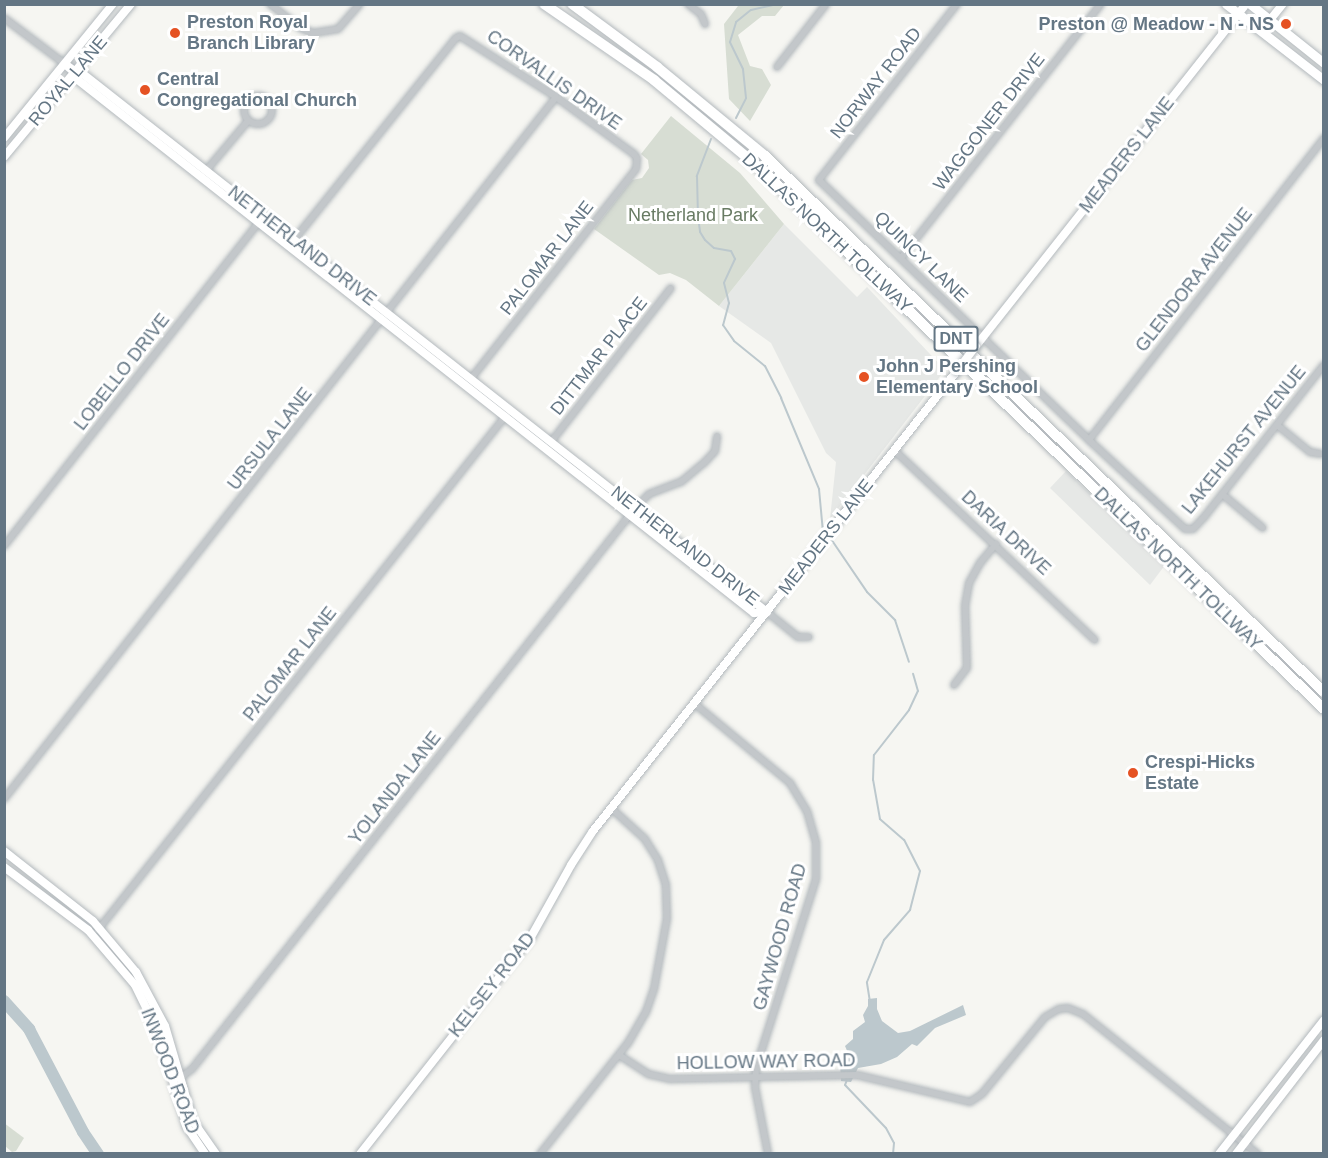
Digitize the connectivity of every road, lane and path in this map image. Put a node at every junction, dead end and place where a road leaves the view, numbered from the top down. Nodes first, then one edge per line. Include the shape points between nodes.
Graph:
1 (131, 4) edge
2 (270, 4) edge
3 (360, 4) edge
4 (544, 4) edge
5 (572, 4) edge
6 (688, 4) edge
7 (826, 4) edge
8 (957, 4) edge
9 (1101, 4) edge
10 (1226, 4) edge
11 (1248, 4) edge
12 (1283, 4) edge
13 (113, 5) edge
14 (1238, 14) junction
15 (123, 15) junction
16 (4, 18) edge
17 (1270, 20) junction
18 (705, 24) dead end
19 (1261, 31) junction
20 (1323, 63) edge
21 (65, 64) junction
22 (777, 67) dead end
23 (76, 72) junction
24 (1323, 80) edge
25 (556, 96) junction
26 (248, 121) junction
27 (4, 138) edge
28 (1323, 138) edge
29 (634, 154) joint
30 (4, 157) edge
31 (204, 174) junction
32 (819, 180) joint
33 (261, 219) junction
34 (294, 240) junction
35 (901, 258) junction
36 (323, 268) junction
37 (671, 288) dead end
38 (385, 317) junction
39 (983, 337) junction
40 (447, 365) junction
41 (1323, 365) edge
42 (471, 379) junction
43 (507, 414) junction
44 (1277, 424) junction
45 (717, 436) dead end
46 (1089, 440) junction
47 (551, 442) junction
48 (895, 451) junction
49 (1320, 454) dead end
50 (1222, 494) junction
51 (636, 507) junction
52 (630, 515) junction
53 (1263, 528) dead end
54 (1185, 529) joint
55 (996, 544) junction
56 (4, 546) edge
57 (767, 612) junction
58 (809, 637) dead end
59 (1095, 640) dead end
60 (954, 685) dead end
61 (1323, 692) edge
62 (695, 704) junction
63 (1323, 709) edge
64 (4, 799) edge
65 (611, 808) junction
66 (4, 851) edge
67 (4, 867) edge
68 (100, 927) junction
69 (94, 936) junction
70 (148, 1000) junction
71 (1323, 1020) edge
72 (1323, 1040) edge
73 (618, 1055) junction
74 (754, 1078) junction
75 (177, 1080) junction
76 (1234, 1134) junction
77 (1244, 1143) junction
78 (205, 1154) edge
79 (216, 1154) edge
80 (360, 1154) edge
81 (540, 1154) edge
82 (768, 1154) edge
83 (1219, 1154) edge
84 (1236, 1154) edge
85 (1258, 1154) edge

1 - 15 street, ROYAL LANE
2 - 3 street via 313,33 338,29
4 - 63 highway, DALLAS NORTH TOLLWAY / DNT via 654,80 762,170
5 - 61 highway, DALLAS NORTH TOLLWAY / DNT via 694,96 774,164
6 - 18 street via 701,14
7 - 22 street
8 - 32 street, NORWAY ROAD
9 - 35 street, WAGGONER DRIVE
10 - 14 main road
11 - 14 street, MEADERS LANE
11 - 17 main road
12 - 17 street
13 - 15 street
13 - 21 street, ROYAL LANE
14 - 19 main road
14 - 39 street, MEADERS LANE
15 - 23 street, ROYAL LANE
16 - 21 street, NETHERLAND DRIVE
17 - 19 street
17 - 20 main road
19 - 24 main road
21 - 23 street, NETHERLAND DRIVE
21 - 27 street, ROYAL LANE
23 - 30 street, ROYAL LANE
23 - 31 street, NETHERLAND DRIVE via 78,80
25 - 29 street, CORVALLIS DRIVE
25 - 34 street, CORVALLIS DRIVE via 464,37 456,38
25 - 38 street, URSULA LANE
26 - 26 street via 243,111 245,102 253,96 264,97 270,103 270,118 262,124
26 - 31 street
28 - 46 street, GLENDORA AVENUE
29 - 42 street, PALOMAR LANE via 638,158 636,170
31 - 33 street, NETHERLAND DRIVE
32 - 35 street, QUINCY LANE
33 - 34 street, NETHERLAND DRIVE
33 - 36 street, NETHERLAND DRIVE
33 - 56 street, LOBELLO DRIVE
34 - 36 street, NETHERLAND DRIVE
35 - 39 street, QUINCY LANE
36 - 38 street, NETHERLAND DRIVE
37 - 47 street, DITTMAR PLACE
38 - 40 street, NETHERLAND DRIVE
38 - 64 street, URSULA LANE
39 - 46 street, QUINCY LANE
39 - 48 street, MEADERS LANE, bridge
40 - 42 street, NETHERLAND DRIVE
40 - 43 street, NETHERLAND DRIVE
41 - 44 street, LAKEHURST AVENUE
42 - 43 street, NETHERLAND DRIVE
43 - 47 street, NETHERLAND DRIVE
43 - 52 street, NETHERLAND DRIVE
43 - 68 street, PALOMAR LANE
44 - 49 street via 1310,452
44 - 50 street, LAKEHURST AVENUE
45 - 51 street, YOLANDA LANE via 715,451 704,463 681,482 649,494
46 - 54 street, QUINCY LANE
47 - 51 street, NETHERLAND DRIVE
48 - 55 street, DARIA DRIVE
48 - 57 street, MEADERS LANE
50 - 53 street
50 - 54 street, LAKEHURST AVENUE via 1193,528
51 - 52 street, YOLANDA LANE
51 - 57 street, NETHERLAND DRIVE
52 - 57 street, NETHERLAND DRIVE via 753,613
52 - 75 street, YOLANDA LANE via 192,1069
55 - 59 street, DARIA DRIVE
55 - 60 street via 969,583 965,606 967,668
57 - 58 street via 798,637
57 - 62 street, MEADERS LANE
62 - 65 street, MEADERS LANE
62 - 74 street, GAYWOOD ROAD via 790,783 807,811 816,842 816,879
65 - 73 street via 639,831 652,848 663,873 668,901 665,937 650,1000 638,1027
65 - 80 street, KELSEY ROAD via 576,855 531,937
66 - 68 street, INWOOD ROAD
67 - 69 street, INWOOD ROAD
68 - 69 street, PALOMAR LANE
68 - 70 street, INWOOD ROAD via 126,957
69 - 70 street, INWOOD ROAD
70 - 75 street, INWOOD ROAD via 165,1026
71 - 76 street
72 - 77 street
73 - 74 street, HOLLOW WAY ROAD via 661,1078
73 - 81 street
74 - 76 street, HOLLOW WAY ROAD via 857,1075 970,1101 982,1094 1045,1017 1068,1008 1083,1014
74 - 82 street, GAYWOOD ROAD
75 - 78 street, INWOOD ROAD via 187,1126
75 - 79 street, INWOOD ROAD via 193,1121
76 - 77 street, HOLLOW WAY ROAD
76 - 83 street
77 - 84 street
77 - 85 street, HOLLOW WAY ROAD

